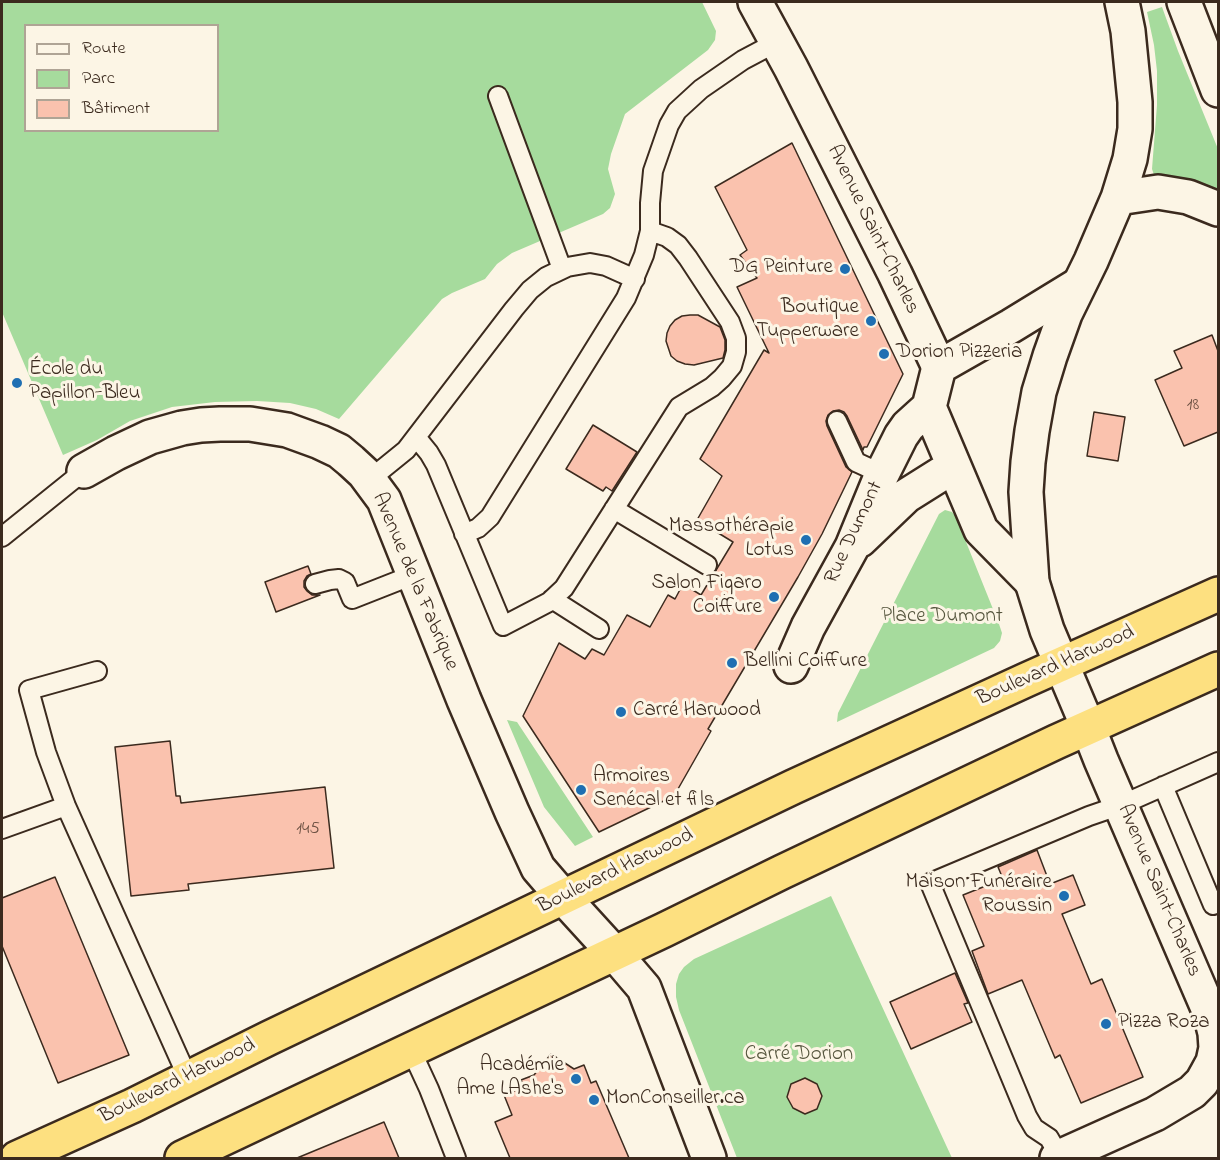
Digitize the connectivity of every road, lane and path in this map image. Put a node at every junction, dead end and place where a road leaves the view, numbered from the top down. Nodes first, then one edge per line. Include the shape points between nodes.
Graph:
1 (755, 2) edge
2 (1122, 2) edge
3 (1184, 2) edge
4 (777, 42) junction
5 (1218, 90) edge
6 (498, 96) dead end
7 (1118, 198) junction
8 (1218, 209) edge
9 (650, 231) junction
10 (562, 269) junction
11 (635, 279) junction
12 (1078, 285) junction
13 (939, 367) junction
14 (929, 407) junction
15 (837, 421) dead end
16 (416, 437) junction
17 (955, 469) junction
18 (84, 471) joint
19 (882, 474) junction
20 (369, 480) junction
21 (614, 509) junction
22 (464, 534) junction
23 (2, 537) edge
24 (852, 548) junction
25 (707, 565) dead end
26 (414, 575) junction
27 (1032, 582) junction
28 (315, 584) dead end
29 (1218, 594) edge
30 (552, 599) junction
31 (599, 629) dead end
32 (1062, 665) junction
33 (791, 666) dead end
34 (1218, 669) edge
35 (97, 671) dead end
36 (1088, 727) junction
37 (1218, 762) edge
38 (1162, 786) junction
39 (1121, 805) junction
40 (66, 806) junction
41 (2, 829) edge
42 (563, 897) junction
43 (1213, 905) dead end
44 (615, 954) junction
45 (411, 1050) junction
46 (188, 1078) junction
47 (17, 1158) edge
48 (185, 1158) edge
49 (456, 1158) edge
50 (709, 1158) edge
51 (1059, 1158) edge

1 - 4 street, Avenue Saint-Charles
2 - 7 street, Avenue Saint-Charles via 1135,120 1130,159
3 - 5 street
4 - 9 lane via 743,60 677,111 653,171
4 - 13 street, Avenue Saint-Charles
6 - 10 lane
7 - 8 street via 1158,192 1188,197
7 - 12 street, Avenue Saint-Charles
9 - 11 lane
9 - 21 lane via 667,237 688,258 730,322 736,352 732,366 722,378 679,407
10 - 11 lane via 590,263
10 - 16 lane via 530,290
11 - 22 lane via 490,517
12 - 13 street
12 - 27 street, Avenue Saint-Charles via 1050,356 1032,431 1026,492
13 - 14 street
14 - 17 street, Avenue Saint-Charles
14 - 19 street, Rue Dumont via 908,426
15 - 19 lane via 856,462
16 - 20 lane
16 - 22 lane via 435,465
17 - 24 street via 906,496
17 - 27 street, Avenue Saint-Charles via 981,530
18 - 20 street, Avenue de la Fabrique via 159,434 201,425 236,424 287,430 320,442 339,451
18 - 23 lane
19 - 24 street, Rue Dumont
20 - 26 street, Avenue de la Fabrique via 384,500
21 - 25 lane
21 - 30 lane via 564,588
22 - 30 lane via 503,626
24 - 33 street, Rue Dumont via 807,627
26 - 28 lane via 352,599 345,582 339,579
26 - 42 street, Avenue de la Fabrique via 538,868
27 - 32 street, Avenue Saint-Charles
29 - 32 highway, Boulevard Harwood
30 - 31 lane
32 - 36 street, Avenue Saint-Charles
32 - 42 highway, Boulevard Harwood
34 - 36 highway
35 - 40 lane via 29,690
36 - 39 street, Avenue Saint-Charles
36 - 44 highway
37 - 38 lane
38 - 39 lane
38 - 43 lane
39 - 51 street, Avenue Saint-Charles via 1210,1013 1216,1048 1208,1073 1192,1092 1155,1114
39 - 51 lane via 930,884 1027,1116 1049,1138
40 - 41 lane
40 - 46 lane
42 - 44 street, Avenue de la Fabrique
42 - 46 highway, Boulevard Harwood
44 - 45 highway
44 - 50 street, Avenue de la Fabrique via 644,988
45 - 48 highway
45 - 49 lane
46 - 47 highway, Boulevard Harwood

